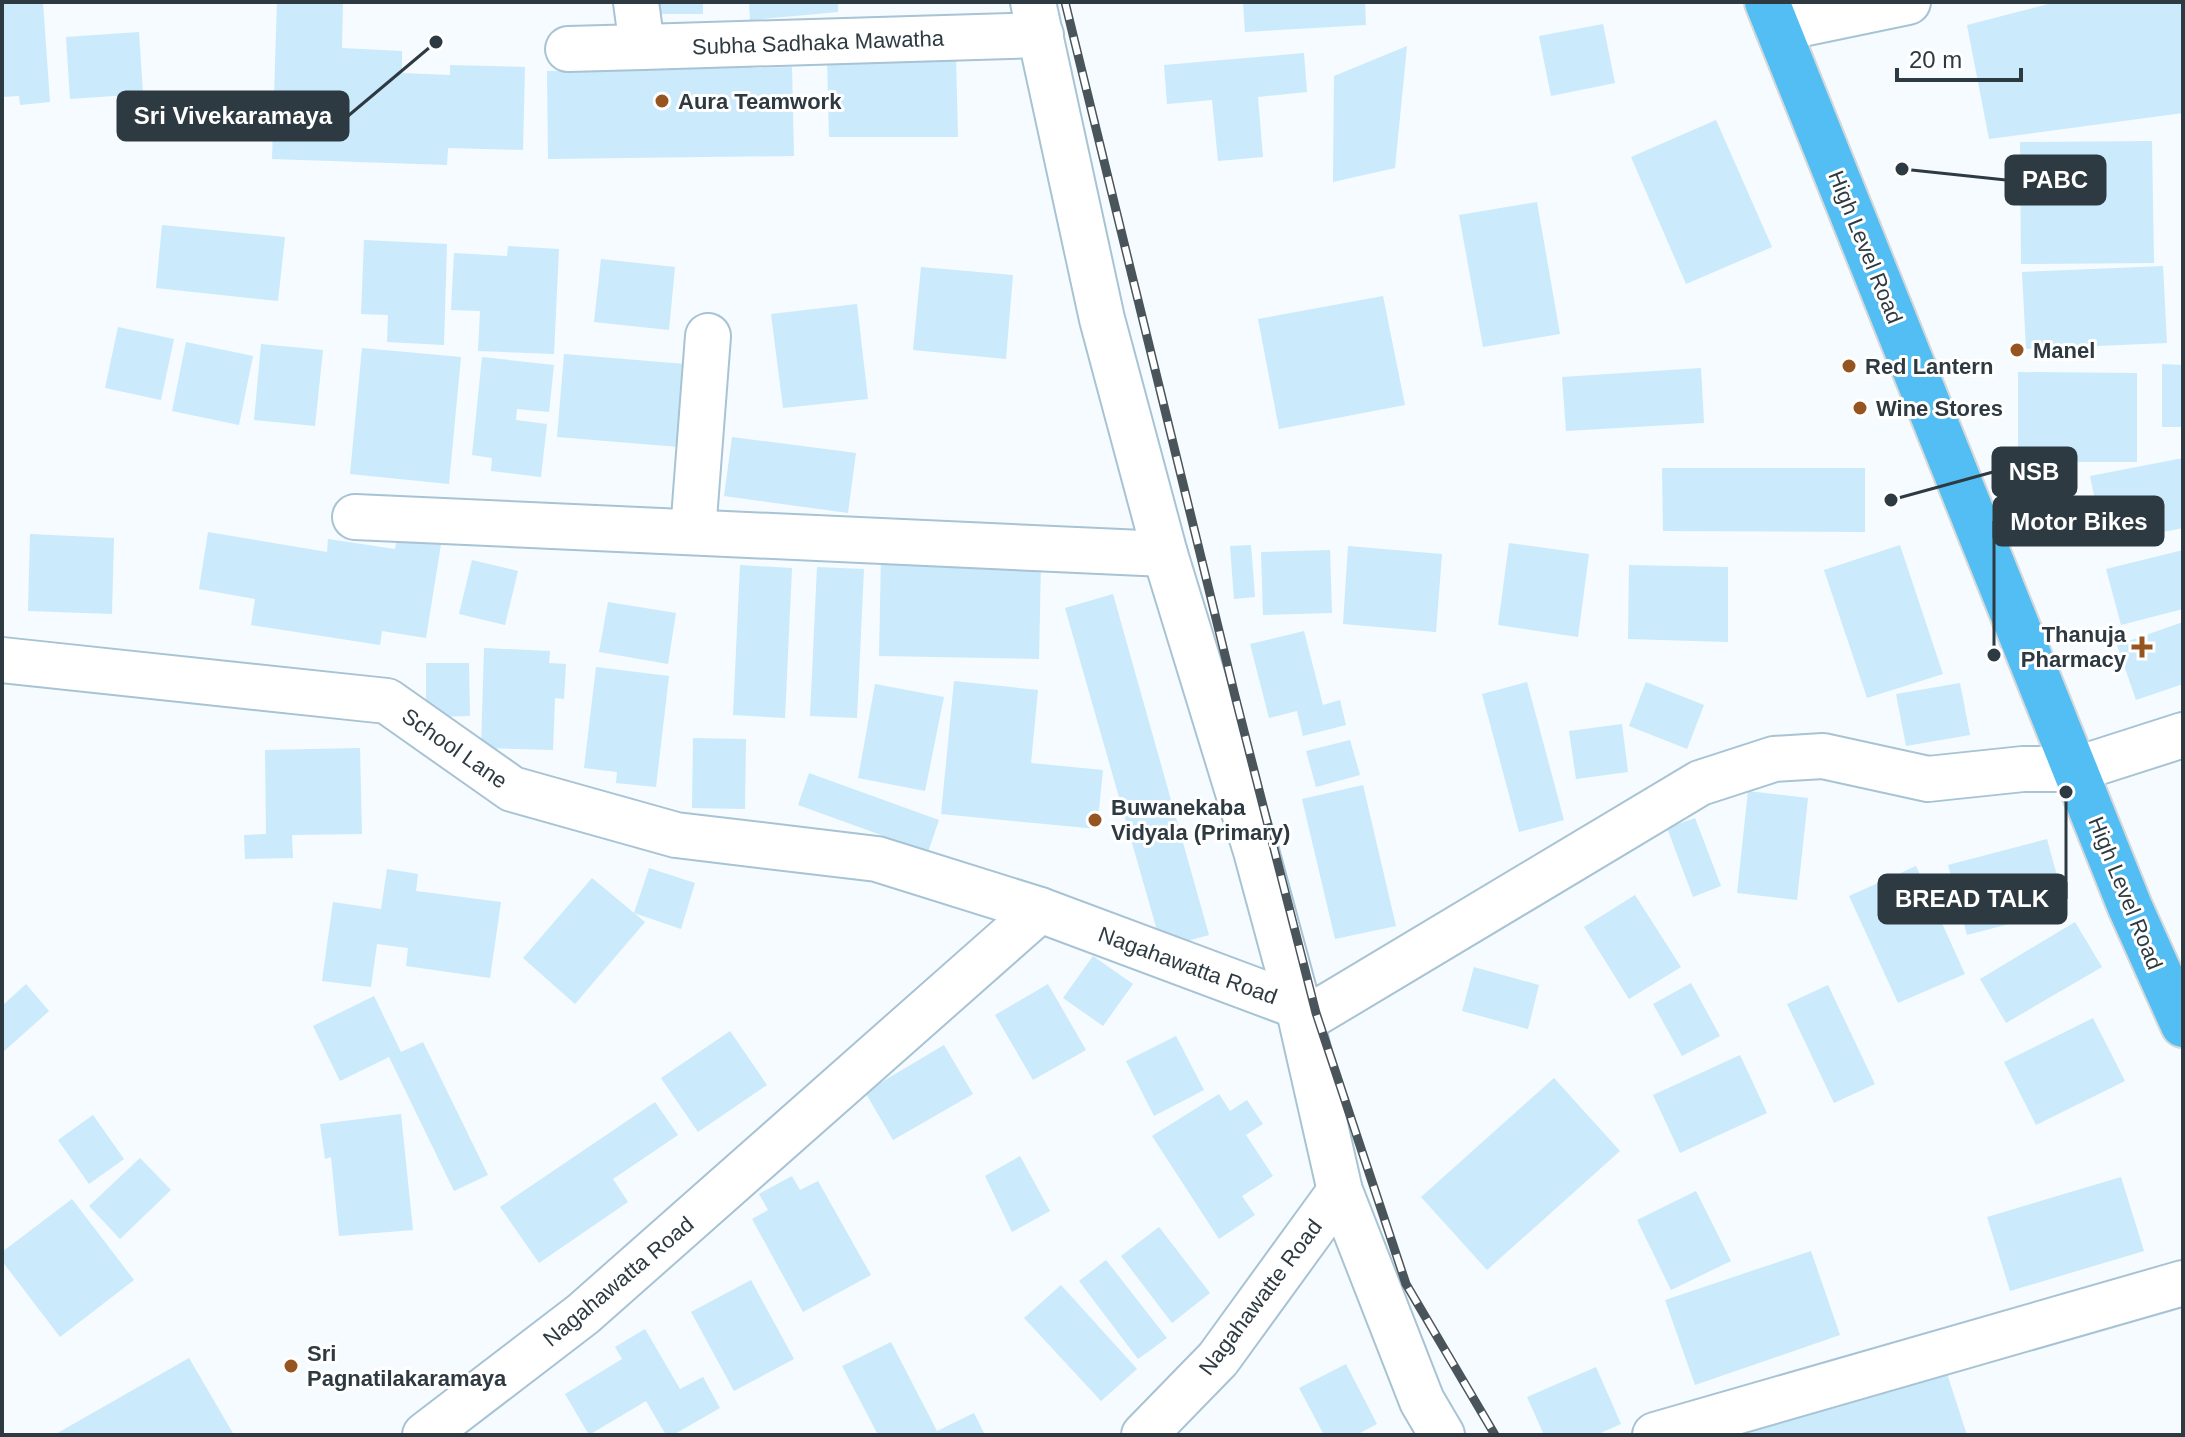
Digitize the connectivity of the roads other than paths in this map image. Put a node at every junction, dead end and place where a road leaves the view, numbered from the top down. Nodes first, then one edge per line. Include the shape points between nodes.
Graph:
1 (636, 2) edge
2 (1908, 2) edge
3 (1772, 15) edge
4 (1037, 18) edge
5 (642, 47) junction
6 (568, 49) dead end
7 (708, 336) dead end
8 (355, 517) dead end
9 (693, 532) junction
10 (1165, 554) junction
11 (2, 660) edge
12 (2183, 735) edge
13 (2077, 769) junction
14 (1040, 910) junction
15 (1298, 1006) junction
16 (2183, 1025) edge
17 (1340, 1191) junction
18 (2183, 1283) edge
19 (425, 1435) edge
20 (1144, 1435) edge
21 (1442, 1435) edge
22 (1655, 1435) edge

1 - 5 street
2 - 3 street
3 - 13 highway, High Level Road
4 - 5 street, Subha Sadhaka Mawatha
4 - 10 street via 1102,319
5 - 6 street, Subha Sadhaka Mawatha
7 - 9 street
8 - 9 street
9 - 10 street
10 - 15 street
11 - 14 street, School Lane via 387,701 512,789 676,835 877,859
12 - 13 street
13 - 15 street, Nagahawatta Road via 1928,779 1823,756 1774,759 1700,783 1316,1013
13 - 16 highway, High Level Road
14 - 15 street, Nagahawatta Road
14 - 19 street, Nagahawatta Road via 583,1314
15 - 17 street
17 - 20 street, Nagahawatte Road via 1218,1359
17 - 21 street via 1422,1401
18 - 22 street

